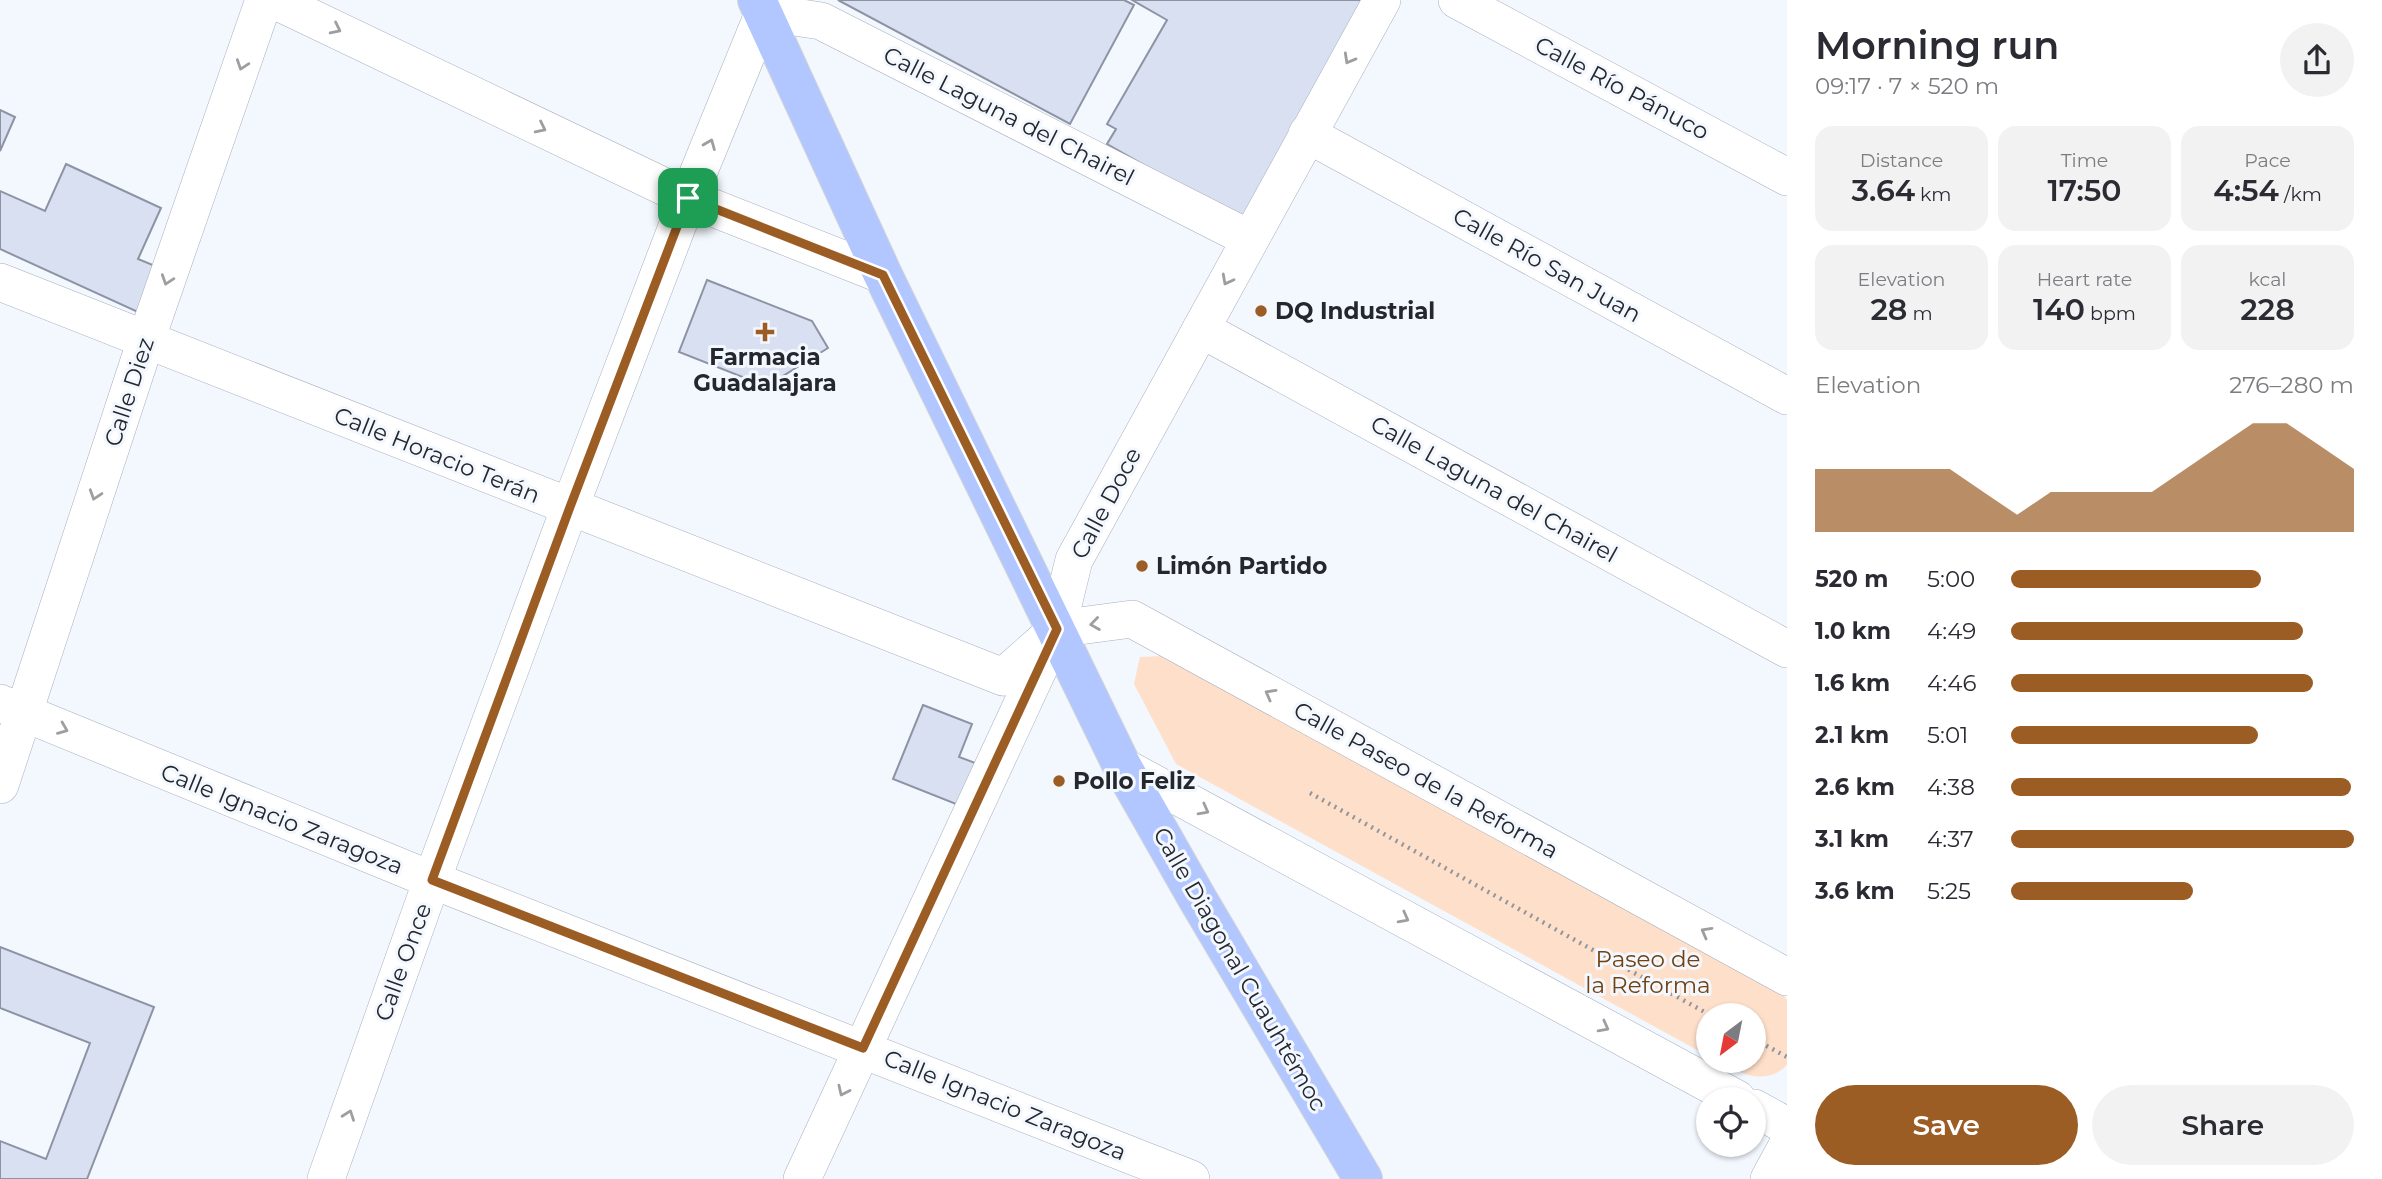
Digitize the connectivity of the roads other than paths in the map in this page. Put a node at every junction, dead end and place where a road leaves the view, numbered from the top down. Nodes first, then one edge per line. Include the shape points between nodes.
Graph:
1 (264, 0) edge
2 (274, 0) edge
3 (1382, 0) edge
4 (1457, 0) edge
5 (762, 4) edge
6 (1307, 134) junction
7 (1787, 177) edge
8 (688, 198) junction
9 (1250, 239) junction
10 (883, 275) junction
11 (0, 282) edge
12 (1202, 329) junction
13 (146, 340) junction
14 (1787, 396) edge
15 (570, 507) junction
16 (1057, 629) junction
17 (1787, 649) edge
18 (12, 708) edge
19 (1122, 766) junction
20 (0, 785) edge
21 (432, 880) junction
22 (1787, 977) edge
23 (863, 1048) junction
24 (1715, 1087) edge
25 (1766, 1115) edge
26 (1787, 1126) edge
27 (1787, 1146) edge
28 (1188, 1178) edge
29 (326, 1179) edge
30 (802, 1179) edge
31 (1363, 1179) edge
32 (1769, 1179) edge

1 -> 13 street, Calle Diez
2 -> 8 street
3 -> 6 street, Calle Doce
4 - 7 street, Calle Río Pánuco
8 -> 5 street, Calle Once
5 - 9 street, Calle Laguna del Chairel via 821,21
5 - 10 main road, Calle Diagonal Cuauhtémoc
6 - 9 street, Calle Doce
6 - 14 street, Calle Río San Juan
8 - 10 street
8 - 15 street, Calle Once
9 -> 12 street, Calle Doce
10 - 16 main road, Calle Diagonal Cuauhtémoc
11 - 13 street, Calle Horacio Terán
12 - 16 street, Calle Doce via 1074,560
12 - 17 street, Calle Laguna del Chairel
13 - 15 street, Calle Horacio Terán
13 -> 18 street, Calle Diez
15 - 16 street, Calle Horacio Terán via 1003,677
15 - 21 street, Calle Once
16 - 19 main road, Calle Diagonal Cuauhtémoc
22 -> 16 street, Calle Paseo de la Reforma via 1132,619
16 - 23 street, Calle Doce
18 - 20 street, Calle Diez
18 -> 21 street, Calle Ignacio Zaragoza
19 -> 24 street
19 - 31 main road, Calle Diagonal Cuauhtémoc
21 - 23 street, Calle Ignacio Zaragoza
29 -> 21 street, Calle Once
23 - 28 street, Calle Ignacio Zaragoza
23 -> 30 street, Calle Doce
25 - 26 street
27 - 32 street

